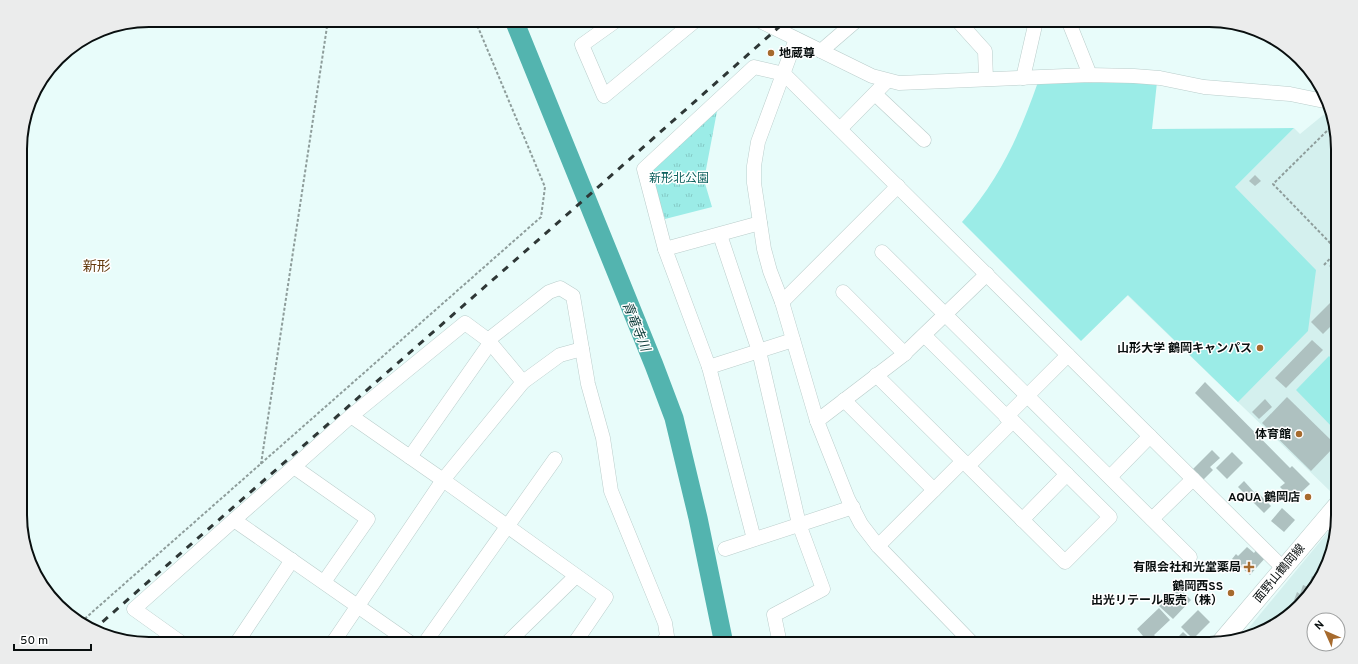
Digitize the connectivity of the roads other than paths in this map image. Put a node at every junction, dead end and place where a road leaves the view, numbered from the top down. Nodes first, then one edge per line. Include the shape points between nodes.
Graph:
1 (607, 27) edge
2 (688, 27) edge
3 (774, 27) edge
4 (848, 27) edge
5 (964, 27) edge
6 (1035, 27) edge
7 (1071, 27) edge
8 (796, 40) junction
9 (821, 51) junction
10 (784, 74) junction
11 (1090, 75) junction
12 (1023, 78) junction
13 (986, 79) junction
14 (888, 81) junction
15 (875, 94) junction
16 (1321, 100) edge
17 (840, 130) junction
18 (924, 140) dead end
19 (898, 186) junction
20 (760, 223) junction
21 (720, 235) junction
22 (664, 250) junction
23 (882, 252) dead end
24 (987, 274) junction
25 (844, 292) dead end
26 (782, 302) junction
27 (946, 314) junction
28 (925, 336) junction
29 (793, 340) junction
30 (489, 341) junction
31 (582, 349) junction
32 (759, 351) junction
33 (905, 354) junction
34 (1068, 355) junction
35 (709, 367) junction
36 (876, 375) junction
37 (523, 382) junction
38 (1028, 395) junction
39 (844, 400) junction
40 (351, 416) junction
41 (1009, 419) junction
42 (817, 421) junction
43 (1150, 436) junction
44 (410, 457) junction
45 (555, 459) dead end
46 (965, 464) junction
47 (294, 467) junction
48 (1067, 474) junction
49 (1110, 477) junction
50 (1193, 479) junction
51 (443, 480) junction
52 (934, 490) junction
53 (853, 507) junction
54 (1331, 512) edge
55 (1152, 519) junction
56 (234, 520) junction
57 (1022, 520) junction
58 (799, 524) junction
59 (507, 526) junction
60 (754, 539) junction
61 (878, 546) junction
62 (726, 549) dead end
63 (1190, 557) dead end
64 (292, 560) junction
65 (1283, 568) junction
66 (576, 576) junction
67 (324, 582) junction
68 (358, 606) junction
69 (1226, 636) edge
70 (173, 637) edge
71 (241, 637) edge
72 (337, 637) edge
73 (402, 637) edge
74 (429, 637) edge
75 (513, 637) edge
76 (579, 637) edge
77 (666, 637) edge
78 (779, 637) edge
79 (966, 637) edge

1 - 2 street via 582,45 604,96
3 - 8 street
4 - 9 street
5 - 13 street via 985,51
6 - 12 street
7 - 11 street
8 - 9 street
8 - 10 street
9 - 14 street
10 - 17 street
10 - 20 street via 758,142 754,166
10 - 22 street via 754,67 644,169
11 - 12 street
11 - 16 street via 1160,78 1204,87 1290,94
12 - 13 street
13 - 14 street via 911,83
14 - 15 street
15 - 17 street
15 - 18 street
17 - 19 street
19 - 24 street
19 - 26 street
20 - 21 street
20 - 26 street via 770,271
21 - 22 street
21 - 32 street
22 - 35 street
23 - 27 street
24 - 27 street
24 - 34 street
25 - 33 street
26 - 29 street
27 - 28 street
27 - 38 street
28 - 33 street
28 - 41 street
29 - 32 street
29 - 42 street
30 - 31 street via 549,292 560,288 573,296
30 - 37 street
30 - 40 street via 465,323
30 - 44 street
31 - 37 street via 560,356
31 - 77 street via 588,384 603,438 611,491 665,623
32 - 35 street
32 - 58 street
33 - 36 street
34 - 38 street
34 - 43 street
35 - 60 street
36 - 39 street
36 - 46 street
37 - 51 street
38 - 41 street
38 - 49 street
39 - 42 street
39 - 52 street
40 - 44 street
40 - 47 street
41 - 46 street
41 - 48 street
42 - 53 street
43 - 49 street
43 - 50 street
44 - 51 street
45 - 59 street
46 - 52 street
46 - 57 street
47 - 56 street
47 - 67 street via 368,519
48 - 57 street
48 - 57 street via 1110,517 1065,562
49 - 55 street
50 - 55 street
50 - 65 street
51 - 59 street
51 - 68 street
52 - 61 street
53 - 58 street
53 - 61 street
54 - 65 main road, 面野山鶴岡線
55 - 63 street
56 - 64 street
56 - 70 street via 134,609
58 - 60 street
58 - 78 street via 822,589 774,615
59 - 66 street
59 - 74 street
60 - 62 street
61 - 79 street
64 - 67 street
64 - 71 street
65 - 69 main road, 面野山鶴岡線
66 - 75 street
66 - 76 street via 606,597
67 - 68 street
68 - 72 street
68 - 73 street

